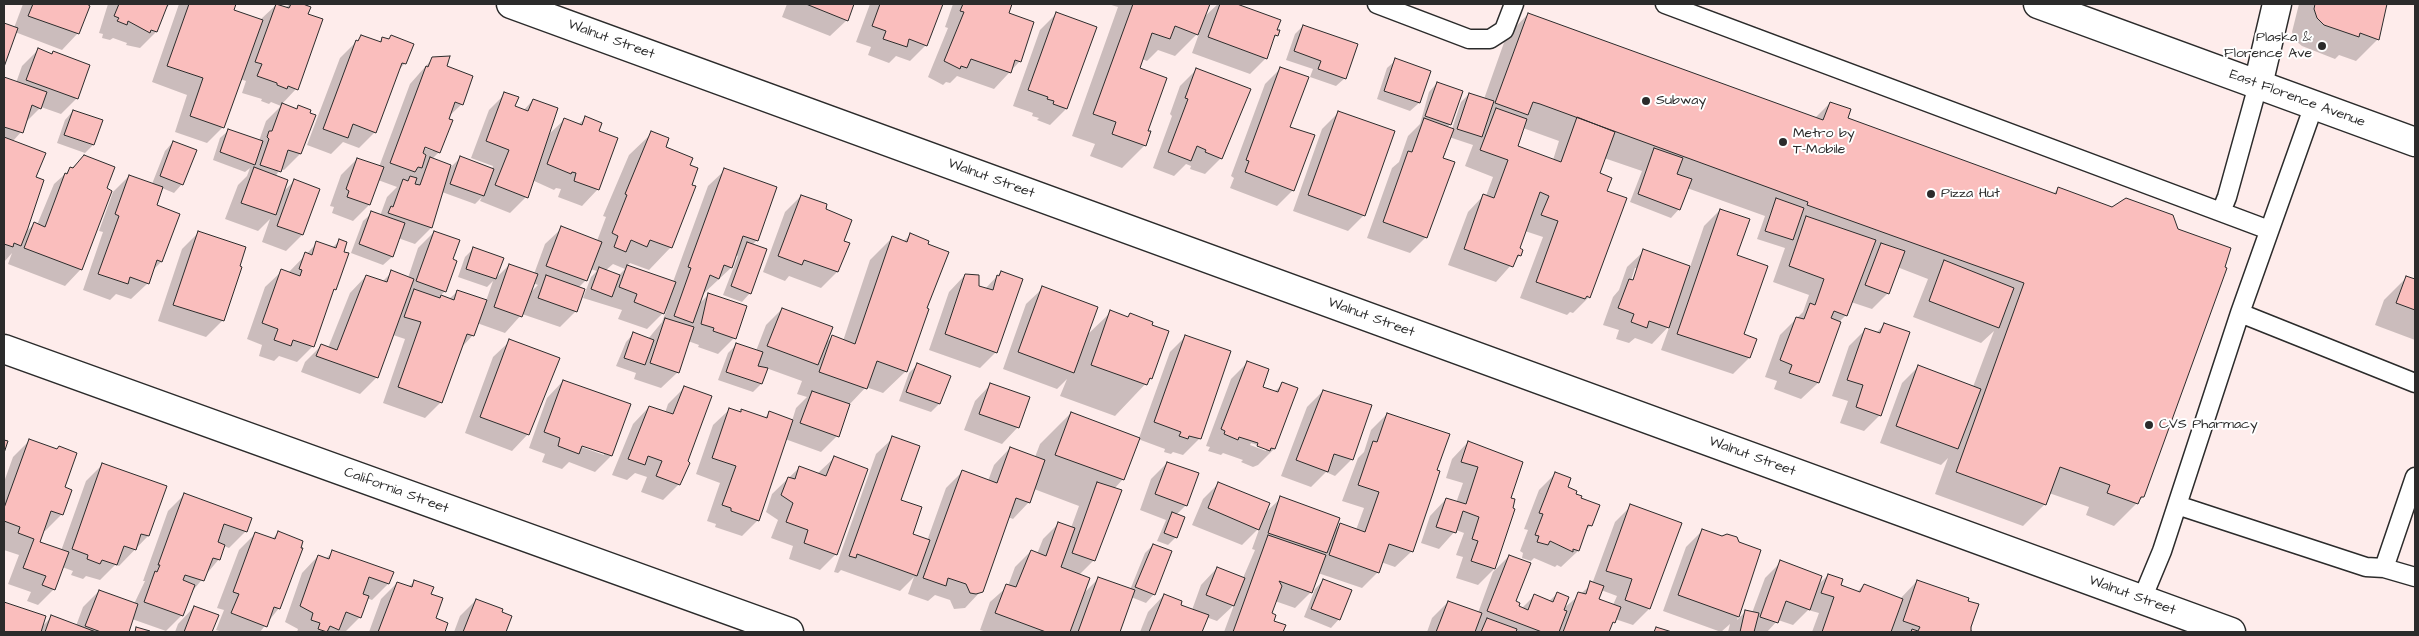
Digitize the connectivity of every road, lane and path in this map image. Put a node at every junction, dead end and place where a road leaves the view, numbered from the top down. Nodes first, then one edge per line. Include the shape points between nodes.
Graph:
1 (512, 4) edge
2 (1377, 4) edge
3 (1514, 4) edge
4 (1665, 4) edge
5 (2042, 4) edge
6 (2277, 4) edge
7 (2258, 85) junction
8 (2314, 105) junction
9 (2414, 136) edge
10 (2221, 212) junction
11 (2269, 230) junction
12 (2240, 314) junction
13 (4, 349) edge
14 (2415, 384) edge
15 (2415, 477) edge
16 (2177, 505) junction
17 (2384, 568) junction
18 (2415, 577) edge
19 (2142, 599) junction
20 (2224, 631) edge
21 (789, 632) edge

1 - 19 street, Walnut Street
2 - 3 lane via 1469,38 1490,39 1504,30
4 - 10 lane
5 - 7 street, East Florence Avenue
6 - 7 street
7 - 8 street, East Florence Avenue
7 - 10 lane
8 - 9 street, East Florence Avenue
8 - 11 lane
10 - 11 lane
11 - 12 lane
12 - 14 lane
12 - 16 lane
13 - 21 street, California Street
15 - 17 lane
16 - 17 lane via 2366,568
16 - 19 lane
17 - 18 lane
19 - 20 street, Walnut Street

